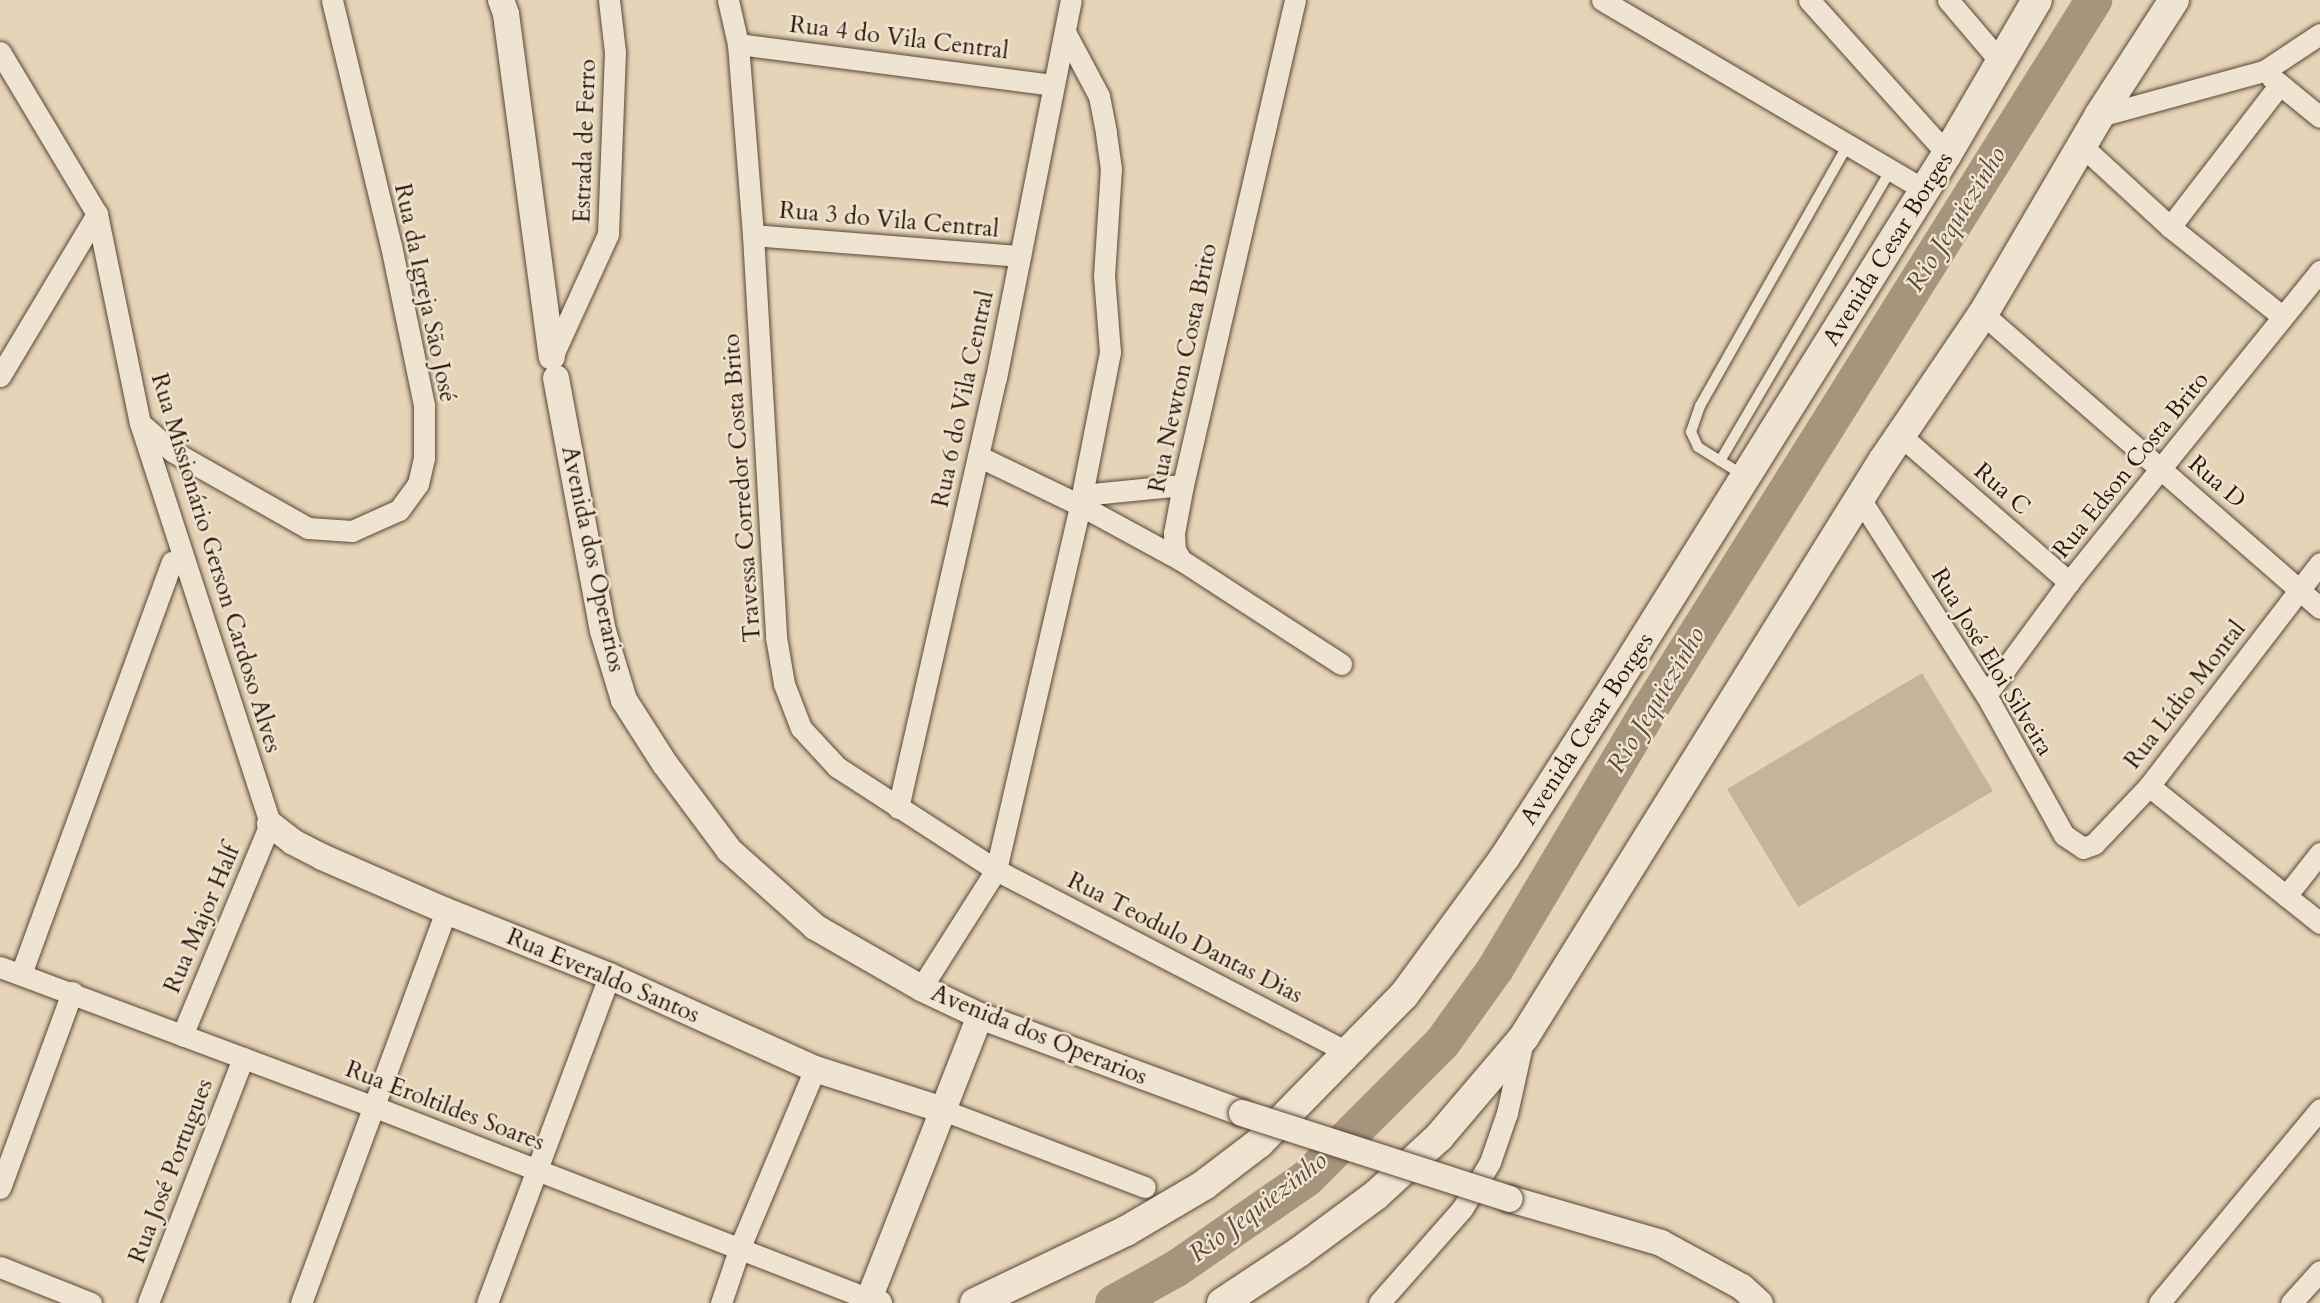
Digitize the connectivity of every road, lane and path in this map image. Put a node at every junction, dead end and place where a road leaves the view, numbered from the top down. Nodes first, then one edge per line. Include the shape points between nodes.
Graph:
1 (332, 0) edge
2 (501, 0) edge
3 (609, 0) edge
4 (728, 0) edge
5 (1071, 0) edge
6 (1295, 0) edge
7 (1602, 0) edge
8 (1809, 0) edge
9 (1948, 0) edge
10 (2037, 0) edge
11 (2174, 0) edge
12 (1065, 32) junction
13 (2320, 34) edge
14 (738, 44) junction
15 (0, 52) edge
16 (2000, 61) junction
17 (2272, 77) junction
18 (1053, 85) junction
19 (2099, 116) junction
20 (2320, 117) edge
21 (1848, 144) junction
22 (2082, 146) junction
23 (1947, 154) junction
24 (1891, 169) junction
25 (1925, 190) junction
26 (97, 214) junction
27 (2171, 227) junction
28 (753, 235) junction
29 (1020, 257) junction
30 (2320, 271) edge
31 (1983, 314) junction
32 (2283, 317) junction
33 (554, 368) junction
34 (0, 376) edge
35 (140, 424) junction
36 (1901, 436) junction
37 (978, 456) junction
38 (1720, 461) junction
39 (2163, 470) junction
40 (1745, 477) junction
41 (1183, 485) junction
42 (1860, 499) junction
43 (1081, 500) junction
44 (1181, 561) junction
45 (172, 562) dead end
46 (2320, 563) edge
47 (2070, 582) junction
48 (2299, 589) junction
49 (2320, 608) edge
50 (1341, 664) dead end
51 (1986, 695) junction
52 (2149, 786) junction
53 (898, 808) junction
54 (270, 824) junction
55 (2083, 848) joint
56 (2320, 853) edge
57 (996, 870) junction
58 (2286, 896) junction
59 (446, 911) junction
60 (2320, 923) edge
61 (0, 967) edge
62 (21, 974) junction
63 (609, 976) junction
64 (921, 988) junction
65 (72, 992) junction
66 (980, 1016) junction
67 (182, 1035) junction
68 (1524, 1037) junction
69 (1349, 1053) junction
70 (243, 1058) junction
71 (815, 1069) junction
72 (375, 1107) junction
73 (2320, 1109) edge
74 (943, 1110) junction
75 (536, 1169) junction
76 (1145, 1187) dead end
77 (0, 1188) edge
78 (740, 1247) junction
79 (0, 1267) edge
80 (2320, 1271) edge
81 (874, 1301) edge
82 (91, 1303) edge
83 (148, 1303) edge
84 (301, 1303) edge
85 (487, 1303) edge
86 (720, 1303) edge
87 (975, 1303) edge
88 (1222, 1303) edge
89 (1379, 1303) edge
90 (1760, 1303) edge
91 (2159, 1303) edge
92 (2291, 1303) edge

1 - 35 street, Rua da Igreja São José via 424,405 424,458 418,484 399,510 352,531 308,528 172,451
2 - 33 street, Avenida dos Operarios
3 - 33 street, Estrada de Ferro via 615,52 608,234
4 - 14 street, Travessa Corredor Costa Brito
5 - 12 street, Rua 6 do Vila Central
6 - 41 street, Rua Newton Costa Brito
7 - 21 street
8 - 23 street
9 - 16 street
10 - 16 main road, Avenida Cesar Borges
11 - 19 main road
12 - 18 street, Rua 6 do Vila Central
12 - 43 street via 1099,96 1111,169 1104,276 1110,352
13 - 17 street
14 - 18 street, Rua 4 do Vila Central
14 - 28 street, Travessa Corredor Costa Brito
15 - 26 street, Rua Missionário Gerson Cardoso Alves
16 - 23 main road, Avenida Cesar Borges
17 - 19 street
17 - 20 street
17 - 27 street
18 - 29 street, Rua 6 do Vila Central
19 - 22 main road
21 - 24 street
21 - 38 lane via 1700,406 1691,432 1698,447
22 - 27 street
22 - 31 main road
23 - 25 main road, Avenida Cesar Borges
24 - 25 street
24 - 38 lane
25 - 40 main road, Avenida Cesar Borges
26 - 34 street
26 - 35 street, Rua Missionário Gerson Cardoso Alves
27 - 32 street
28 - 29 street, Rua 3 do Vila Central
28 - 53 street, Travessa Corredor Costa Brito via 776,636 784,684 801,728 810,738 837,767
29 - 37 street, Rua 6 do Vila Central
30 - 32 street, Rua Edson Costa Brito
31 - 36 main road
31 - 39 street, Rua D
32 - 39 street, Rua Edson Costa Brito
33 - 64 street, Avenida dos Operarios via 603,631 624,700 729,850 815,927
35 - 54 street, Rua Missionário Gerson Cardoso Alves
36 - 42 main road
36 - 47 street, Rua C
37 - 43 street
37 - 53 street, Rua 6 do Vila Central
38 - 40 lane
39 - 47 street, Rua Edson Costa Brito
39 - 48 street, Rua D
40 - 69 main road, Avenida Cesar Borges via 1505,857 1404,995
41 - 43 street
41 - 44 street, Rua Newton Costa Brito via 1174,534
42 - 51 street, Rua José Eloi Silveira
42 - 68 main road
43 - 44 street
43 - 57 street
44 - 50 street
45 - 62 street
46 - 48 street, Rua Lídio Montal
47 - 51 street, Rua Edson Costa Brito
48 - 49 street, Rua D
48 - 52 street, Rua Lídio Montal
51 - 55 street, Rua José Eloi Silveira via 2064,835
52 - 55 street, Rua Lídio Montal via 2094,845
52 - 58 street
53 - 57 street, Travessa Corredor Costa Brito
54 - 59 street, Rua Everaldo Santos via 322,857
54 - 67 street, Rua Major Half
56 - 58 street
57 - 64 street
57 - 69 street, Rua Teodulo Dantas Dias
58 - 60 street
59 - 63 street, Rua Everaldo Santos
59 - 72 street
61 - 62 street, Rua Eroltildes Soares
62 - 65 street, Rua Eroltildes Soares
63 - 71 street, Rua Everaldo Santos
63 - 75 street
64 - 66 street, Avenida dos Operarios
65 - 67 street, Rua Eroltildes Soares
65 - 77 street
66 - 74 street
66 - 90 street, Avenida dos Operarios, bridge via 1242,1113 1661,1243 1742,1287
67 - 70 street, Rua Eroltildes Soares
68 - 88 main road via 1439,1137 1376,1195
68 - 89 street via 1507,1114 1490,1162 1462,1209
69 - 87 main road, Avenida Cesar Borges via 1259,1143 1204,1185 1126,1231
70 - 72 street, Rua Eroltildes Soares
70 - 83 street, Rua José Portugues
71 - 74 street, Rua Everaldo Santos
71 - 78 street
72 - 75 street, Rua Eroltildes Soares
72 - 84 street
73 - 91 street
74 - 76 street
74 - 81 street
75 - 78 street, Rua Eroltildes Soares
75 - 85 street
78 - 81 street, Rua Eroltildes Soares
78 - 86 street
79 - 82 street
80 - 92 street

